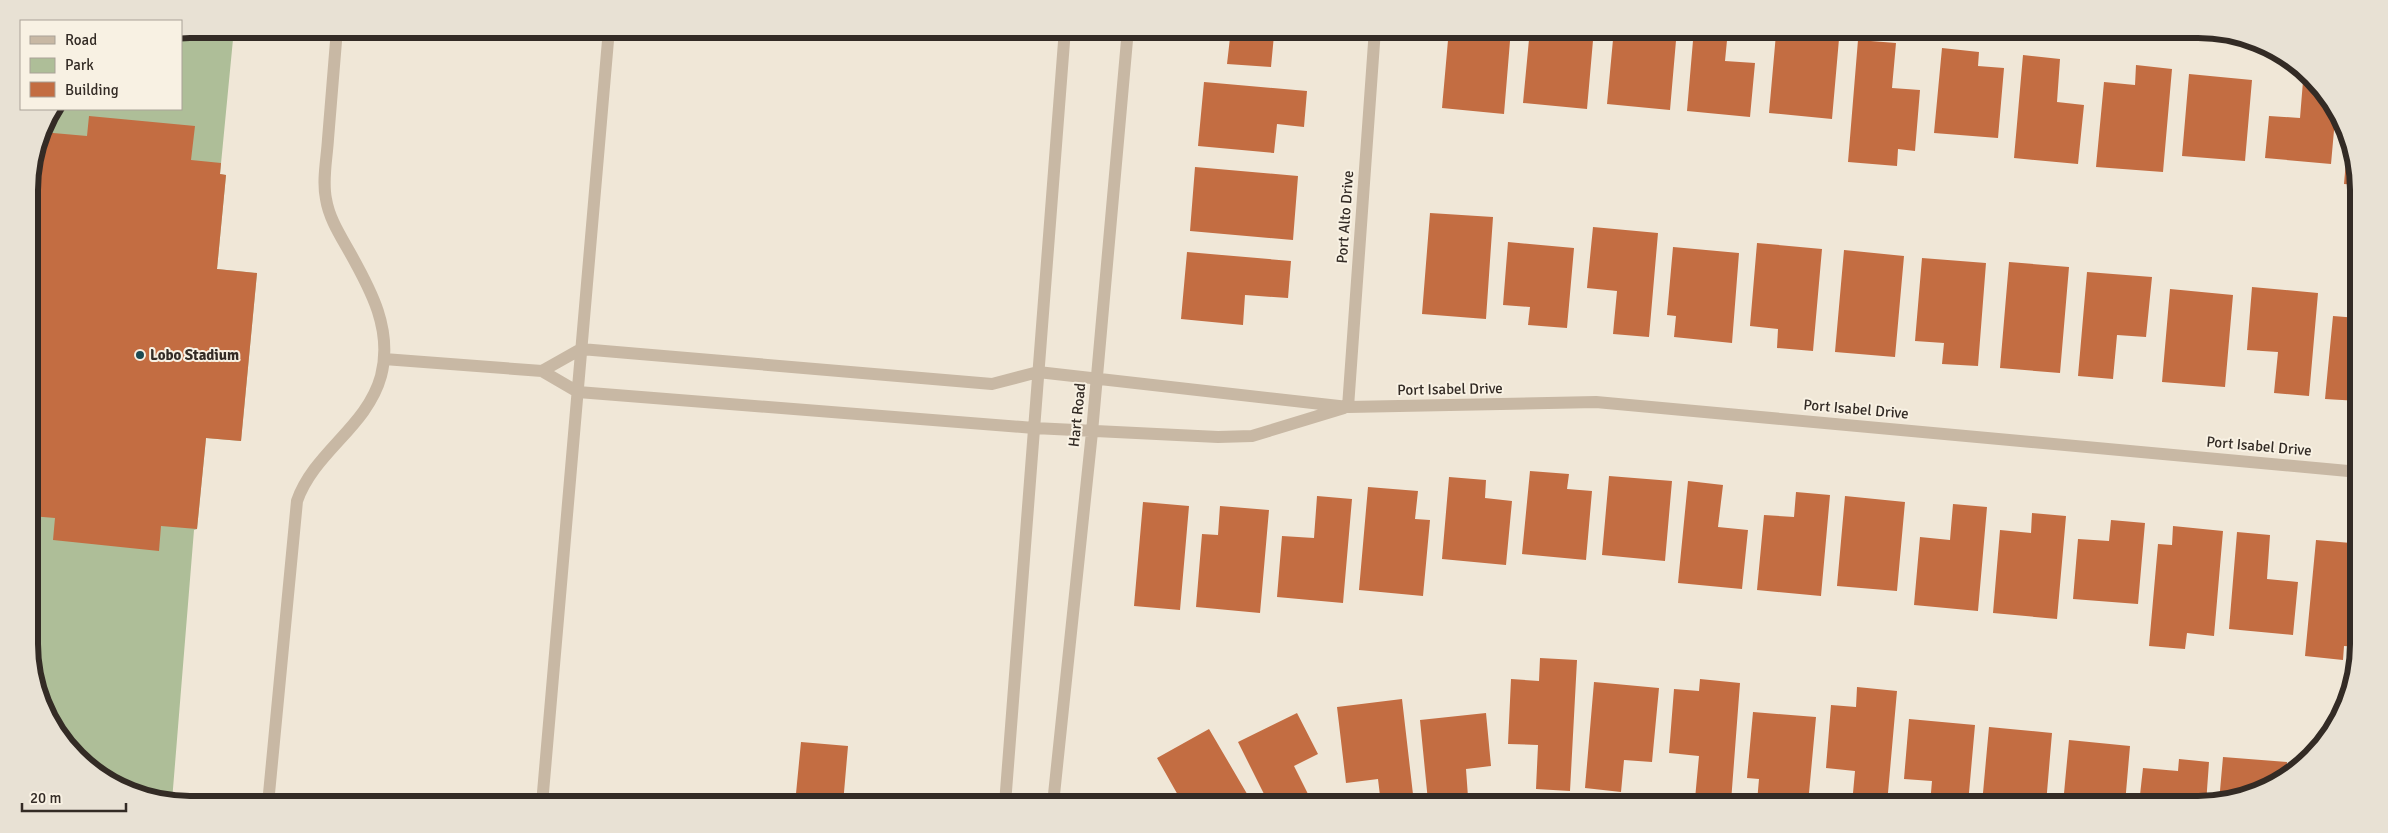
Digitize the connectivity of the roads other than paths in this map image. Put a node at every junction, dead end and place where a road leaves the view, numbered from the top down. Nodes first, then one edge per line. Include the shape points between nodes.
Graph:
1 (336, 38) edge
2 (608, 38) edge
3 (1064, 38) edge
4 (1127, 38) edge
5 (1374, 38) edge
6 (582, 349) junction
7 (384, 359) junction
8 (542, 371) junction
9 (1038, 372) junction
10 (1097, 377) junction
11 (578, 392) junction
12 (1348, 407) junction
13 (1034, 428) junction
14 (1092, 432) junction
15 (2350, 471) edge
16 (269, 796) edge
17 (543, 796) edge
18 (1006, 796) edge
19 (1054, 796) edge

1 - 7 street via 325,172 326,199 336,228 376,303
2 - 6 street
3 - 9 street
4 - 10 street, Hart Road
5 - 12 street, Port Alto Drive
6 - 8 street
6 - 9 street, Port Isabel Drive via 992,384
6 - 11 street
7 - 8 street
7 - 16 street via 378,384 366,407 310,472 297,501
8 - 11 street
9 - 10 street, Port Isabel Drive
9 - 13 street
10 - 12 street, Port Isabel Drive
10 - 14 street, Hart Road
11 - 13 street, Port Isabel Drive
11 - 17 street
12 - 14 street, Port Isabel Drive via 1252,436 1218,438
12 - 15 street, Port Isabel Drive via 1596,402
13 - 14 street, Port Isabel Drive
13 - 18 street
14 - 19 street, Hart Road

